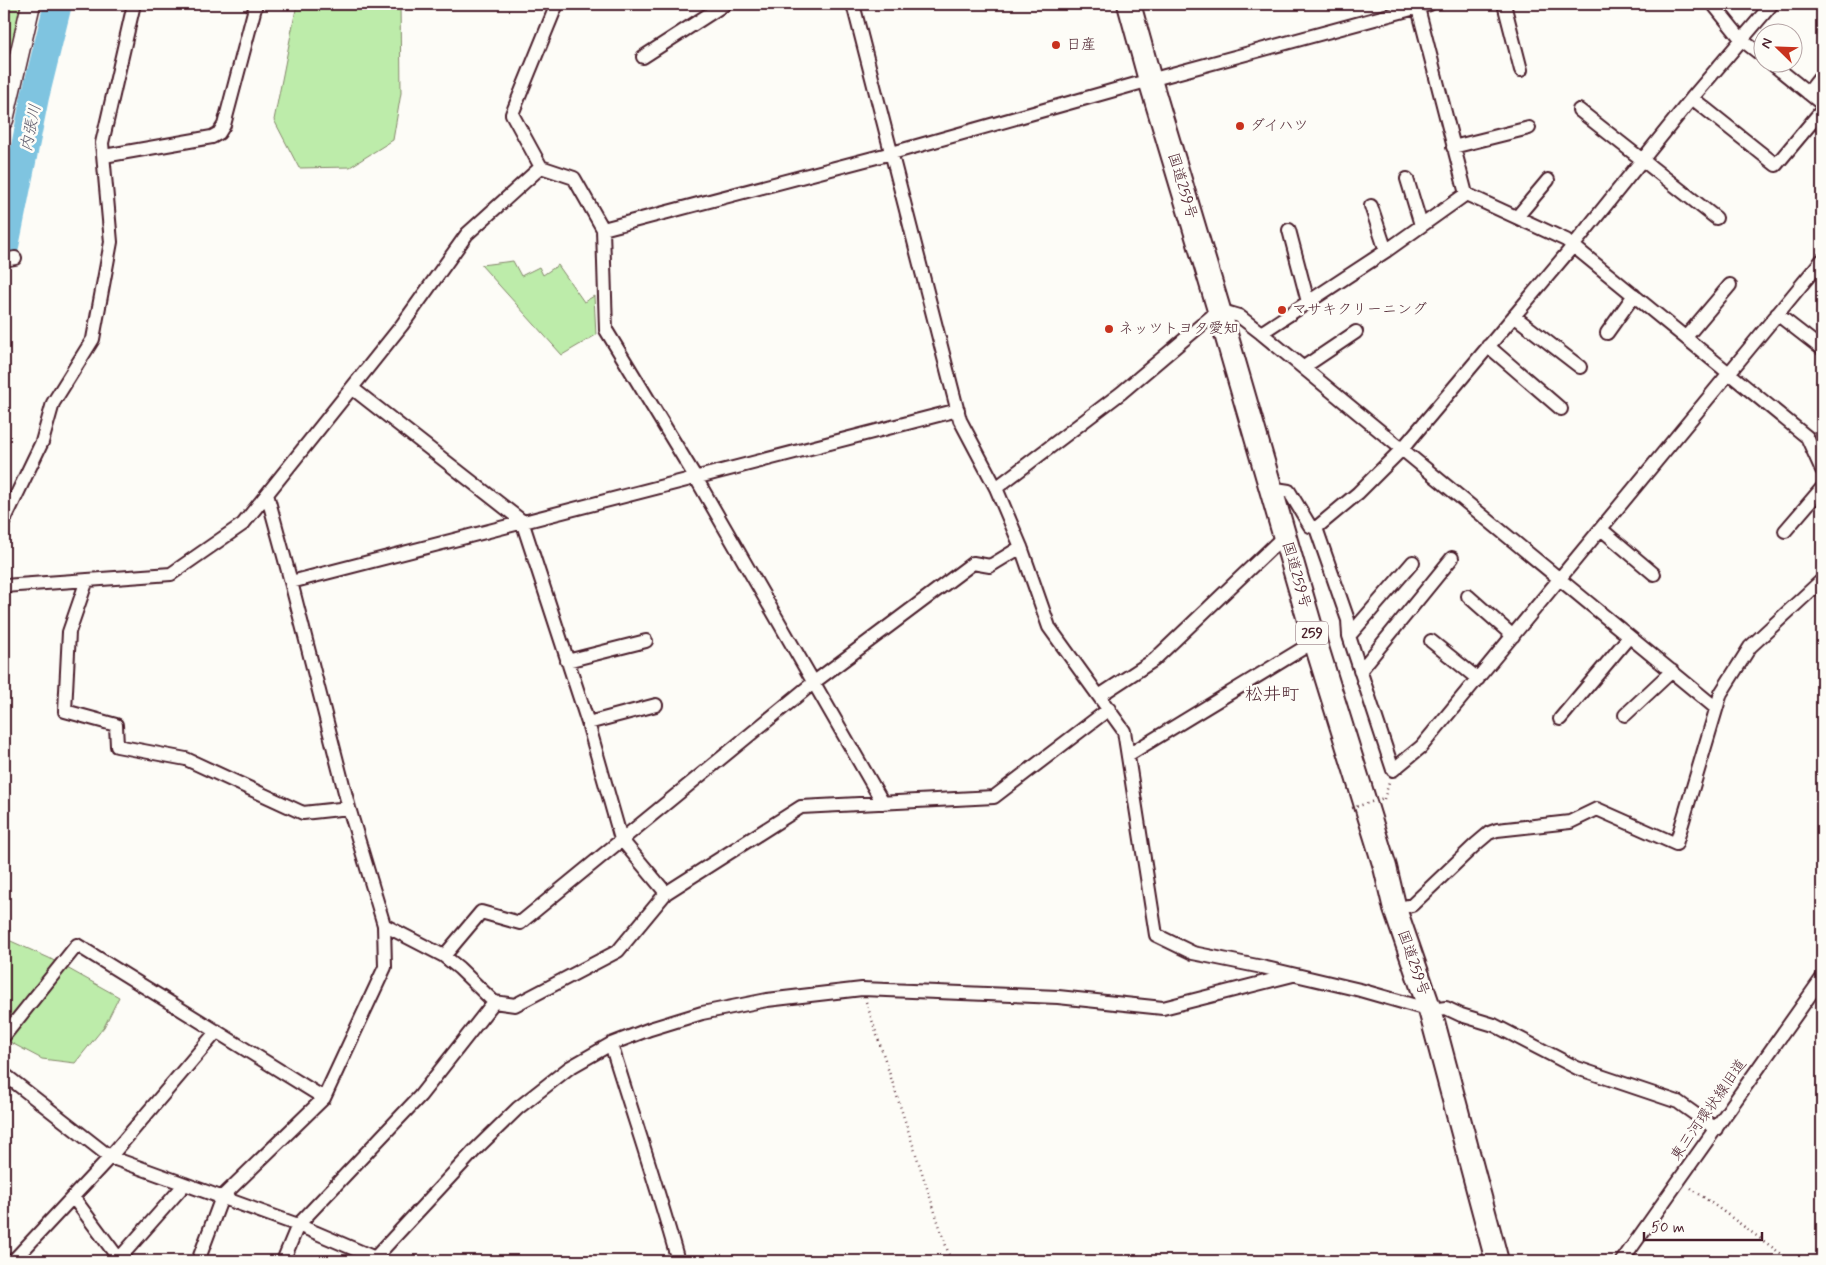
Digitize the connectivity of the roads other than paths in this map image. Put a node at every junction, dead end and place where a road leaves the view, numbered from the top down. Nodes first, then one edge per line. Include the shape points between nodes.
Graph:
1 (31, 4) edge
2 (134, 4) edge
3 (256, 4) edge
4 (557, 4) edge
5 (725, 4) edge
6 (853, 4) edge
7 (1129, 4) edge
8 (1504, 4) edge
9 (1713, 4) edge
10 (1772, 4) edge
11 (1421, 5) edge
12 (1742, 40) junction
13 (1754, 49) edge
14 (643, 57) dead end
15 (10, 66) edge
16 (1522, 70) dead end
17 (1782, 72) edge
18 (1822, 75) edge
19 (1150, 80) junction
20 (1808, 93) junction
21 (1692, 98) junction
22 (1822, 104) edge
23 (1579, 110) dead end
24 (1822, 110) edge
25 (4, 120) edge
26 (1529, 128) dead end
27 (1453, 147) junction
28 (892, 153) junction
29 (104, 156) junction
30 (1644, 160) junction
31 (541, 167) junction
32 (1407, 179) dead end
33 (1548, 180) dead end
34 (1466, 194) junction
35 (1371, 206) dead end
36 (1517, 217) junction
37 (1716, 218) dead end
38 (1421, 225) junction
39 (603, 229) junction
40 (1289, 230) dead end
41 (1573, 246) junction
42 (1386, 251) junction
43 (1822, 260) edge
44 (1730, 285) dead end
45 (1634, 295) junction
46 (1308, 302) junction
47 (1219, 310) junction
48 (1777, 314) junction
49 (1514, 316) junction
50 (1356, 332) dead end
51 (1262, 333) junction
52 (1606, 333) dead end
53 (1686, 337) junction
54 (1488, 346) junction
55 (1822, 349) edge
56 (1304, 367) junction
57 (1580, 367) dead end
58 (1729, 372) junction
59 (352, 388) junction
60 (1561, 409) dead end
61 (958, 410) junction
62 (1402, 448) junction
63 (1822, 470) edge
64 (696, 478) junction
65 (996, 488) junction
66 (1270, 488) junction
67 (1822, 488) edge
68 (267, 494) junction
69 (4, 521) edge
70 (522, 521) junction
71 (1316, 528) junction
72 (1601, 529) junction
73 (1785, 531) dead end
74 (1284, 536) junction
75 (1021, 547) junction
76 (1452, 558) dead end
77 (1413, 562) dead end
78 (1654, 574) dead end
79 (1560, 579) junction
80 (87, 580) junction
81 (1822, 580) edge
82 (291, 582) junction
83 (4, 586) edge
84 (1468, 596) dead end
85 (1348, 636) junction
86 (1513, 636) junction
87 (1629, 636) junction
88 (646, 641) dead end
89 (1315, 641) junction
90 (1431, 641) dead end
91 (568, 661) junction
92 (1360, 671) junction
93 (1672, 671) junction
94 (1478, 679) junction
95 (813, 683) junction
96 (1099, 696) junction
97 (656, 705) dead end
98 (1716, 708) junction
99 (1109, 709) junction
100 (1625, 715) dead end
101 (1560, 720) dead end
102 (588, 723) junction
103 (1128, 755) junction
104 (883, 803) junction
105 (349, 808) junction
106 (622, 839) junction
107 (666, 893) junction
108 (1395, 909) junction
109 (384, 925) junction
110 (444, 956) junction
111 (1295, 975) junction
112 (1822, 978) edge
113 (494, 1002) junction
114 (1430, 1010) junction
115 (217, 1031) junction
116 (4, 1036) edge
117 (611, 1044) junction
118 (4, 1074) edge
119 (324, 1098) junction
120 (1716, 1129) junction
121 (110, 1157) junction
122 (185, 1184) junction
123 (73, 1197) junction
124 (222, 1197) junction
125 (298, 1225) junction
126 (118, 1260) edge
127 (376, 1260) edge
128 (13, 1261) edge
129 (198, 1261) edge
130 (283, 1261) edge
131 (678, 1261) edge
132 (1497, 1261) edge
133 (1622, 1261) edge

1 - 15 street
2 - 29 street via 102,143
3 - 29 street via 224,125 219,133 212,137
4 - 31 street via 512,114
5 - 14 street
6 - 28 street
7 - 19 highway, 国道259号 / 259
8 - 16 street
9 - 12 street
10 - 12 street
11 - 19 street
11 - 27 street
12 - 13 street
12 - 21 street
15 - 25 street
17 - 20 street
18 - 20 street
19 - 28 street
19 - 47 highway, 国道259号 / 259
20 - 22 street
21 - 24 street via 1776,165
21 - 30 street
23 - 30 street
26 - 27 street
27 - 34 street
28 - 39 street
28 - 61 street
29 - 69 street via 111,242 93,339 53,403 42,442
30 - 37 street
30 - 41 street
31 - 39 street via 574,178
31 - 59 street via 467,234
32 - 38 street
33 - 36 street
34 - 36 street
34 - 38 street
35 - 42 street
36 - 41 street
38 - 42 street
39 - 64 street via 606,330
40 - 46 street
41 - 45 street
41 - 49 street
42 - 46 street
43 - 48 street
44 - 53 street
45 - 52 street
45 - 53 street
46 - 51 street
47 - 51 street via 1239,316
47 - 65 street via 1121,393
47 - 66 highway, 国道259号 / 259
48 - 55 street
48 - 58 street
49 - 54 street
49 - 57 street
50 - 56 street
51 - 56 street
53 - 58 street
54 - 60 street
54 - 62 street
56 - 62 street
58 - 63 street via 1808,437
58 - 72 street
59 - 68 street
59 - 70 street
61 - 64 street
61 - 65 street via 960,420
62 - 71 street
62 - 79 street
64 - 70 street
64 - 95 street
65 - 75 street
66 - 71 street via 1289,492 1310,526
66 - 74 highway, 国道259号 / 259
67 - 73 street
68 - 80 street via 243,524 172,574
68 - 82 street
70 - 82 street
70 - 91 street
71 - 85 street via 1348,620
72 - 78 street
72 - 79 street
74 - 89 highway, 国道259号 / 259
74 - 96 street via 1154,660
75 - 95 street via 990,566 973,563
75 - 96 street via 1049,627
76 - 92 street
77 - 85 street
79 - 86 street
79 - 87 street
80 - 83 street
80 - 105 street via 69,632 65,711 116,725 117,746 186,759 303,813
81 - 98 street via 1750,647 1720,693
82 - 105 street
84 - 86 street
85 - 92 street
86 - 94 street
87 - 93 street
87 - 101 street
88 - 91 street
89 - 103 street
89 - 108 highway, 国道259号 / 259 via 1385,866
90 - 94 street
91 - 102 street
92 - 94 street via 1394,770 1421,747
93 - 98 street
93 - 100 street
95 - 104 street
95 - 106 street
96 - 99 street
97 - 102 street
98 - 108 street via 1676,844 1597,809 1570,822 1497,830 1476,844 1412,905
99 - 103 street via 1124,731
99 - 104 street via 994,797
102 - 106 street
103 - 111 street via 1156,935 1193,953
104 - 107 street via 801,807
105 - 109 street
106 - 107 street
106 - 110 street via 520,923 481,912
107 - 113 street via 618,951 515,1005
108 - 114 highway, 国道259号 / 259
109 - 110 street
109 - 119 street via 385,967
110 - 113 street
111 - 114 street
111 - 117 street via 1163,1008 1058,997 862,989 767,1000 702,1013
112 - 120 street, 東三河環状線旧道
113 - 125 street via 420,1096
114 - 120 street via 1446,1008 1494,1025 1577,1068 1678,1102
114 - 132 highway, 国道259号 / 259
115 - 116 street via 77,945
115 - 119 street
115 - 121 street
117 - 127 street via 569,1068 518,1108
117 - 131 street
118 - 121 street
119 - 124 street
120 - 133 street, 東三河環状線旧道
121 - 122 street
121 - 123 street
122 - 124 street
122 - 126 street
123 - 126 street
123 - 128 street
124 - 125 street
124 - 129 street
125 - 127 street
125 - 130 street

